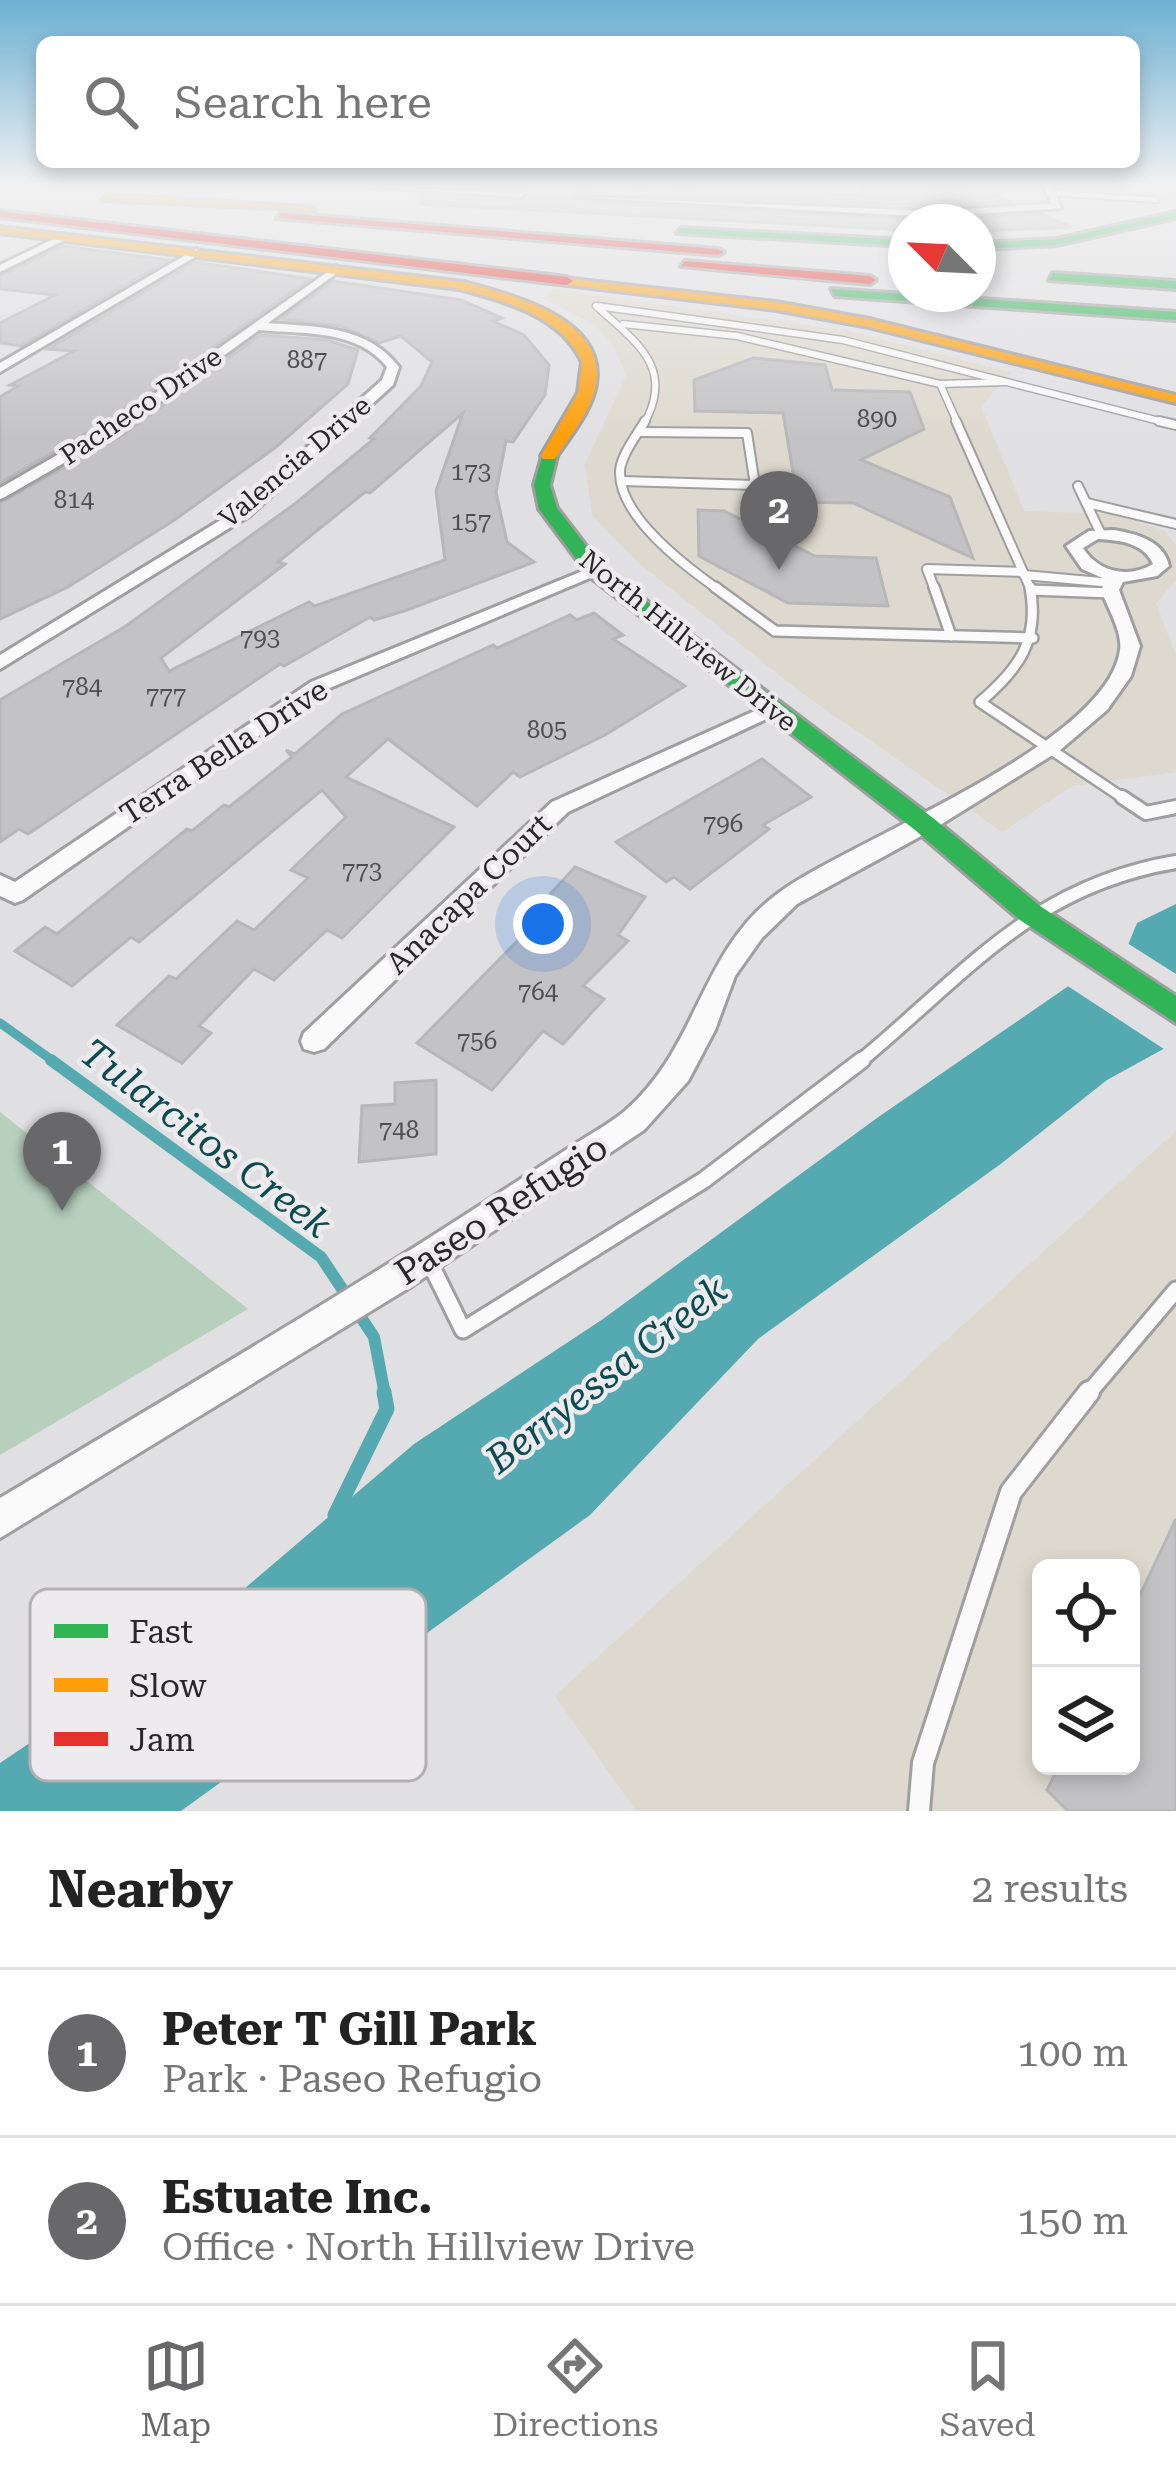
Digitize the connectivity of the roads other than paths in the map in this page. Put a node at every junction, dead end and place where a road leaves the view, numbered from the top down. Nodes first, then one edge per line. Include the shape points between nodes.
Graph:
1 (336, 269) edge
2 (166, 270) edge
3 (339, 270) edge
4 (476, 270) edge
5 (591, 270) edge
6 (716, 270) edge
7 (1082, 270) edge
8 (996, 277) edge
9 (996, 278) edge
10 (996, 279) edge
11 (888, 284) edge
12 (1176, 285) edge
13 (1176, 304) edge
14 (1176, 316) edge
15 (622, 324) junction
16 (257, 326) junction
17 (0, 368) edge
18 (1006, 382) junction
19 (940, 384) junction
20 (1176, 399) edge
21 (1176, 425) edge
22 (640, 432) junction
23 (622, 482) junction
24 (1078, 486) dead end
25 (0, 494) edge
26 (1088, 503) junction
27 (1176, 524) edge
28 (1100, 534) junction
29 (1168, 560) edge
30 (596, 572) junction
31 (1023, 573) junction
32 (1114, 584) junction
33 (1031, 590) junction
34 (951, 636) junction
35 (1033, 638) junction
36 (0, 663) edge
37 (770, 710) junction
38 (1052, 746) junction
39 (1176, 807) edge
40 (924, 824) junction
41 (1176, 862) edge
42 (0, 884) edge
43 (1030, 913) junction
44 (1176, 1011) edge
45 (314, 1041) dead end
46 (427, 1258) junction
47 (1176, 1290) edge
48 (0, 1519) edge
49 (919, 1811) edge

1 - 16 street, Pacheco Drive
2 - 17 street
3 - 30 main road, North Hillview Drive via 495,293 577,338 587,396 548,458 542,486 568,541
4 - 20 main road via 776,306
5 - 14 main road
6 - 11 main road
7 - 8 main road
9 - 12 main road
10 - 13 main road
15 - 18 lane via 596,306 789,330
15 - 19 lane via 737,336
15 - 22 lane via 646,351 656,380
16 - 25 street, Pacheco Drive via 116,427
16 - 36 street, Valencia Drive via 361,340 386,355 393,367 388,382 243,513
18 - 19 lane
18 - 21 lane
19 - 31 lane
22 - 23 lane via 620,466
22 - 23 lane via 747,434 754,485
23 - 34 lane via 623,497 677,560 776,631
24 - 26 lane
26 - 27 lane
26 - 28 lane
28 - 29 street via 1135,539
28 - 32 street via 1077,540 1074,553
29 - 32 street
30 - 37 main road, North Hillview Drive
30 - 42 street, Terra Bella Drive via 318,686 15,894
31 - 32 lane
31 - 33 lane
31 - 34 lane via 927,569
32 - 33 lane
32 - 38 street, Paseo Refugio via 1131,646 1121,676 1100,706
33 - 35 lane
34 - 35 lane
35 - 38 lane via 1022,664 980,702
37 - 40 main road, North Hillview Drive
37 - 45 street, Anacapa Court via 560,807
38 - 39 lane via 1146,813
38 - 40 street, Paseo Refugio
40 - 43 main road, North Hillview Drive
40 - 46 street, Paseo Refugio via 789,898 733,958 678,1073 634,1121
41 - 43 lane via 1104,878
43 - 44 main road, North Hillview Drive
43 - 46 lane via 705,1180 463,1330
46 - 48 street, Paseo Refugio
47 - 49 lane via 1011,1492 923,1763

